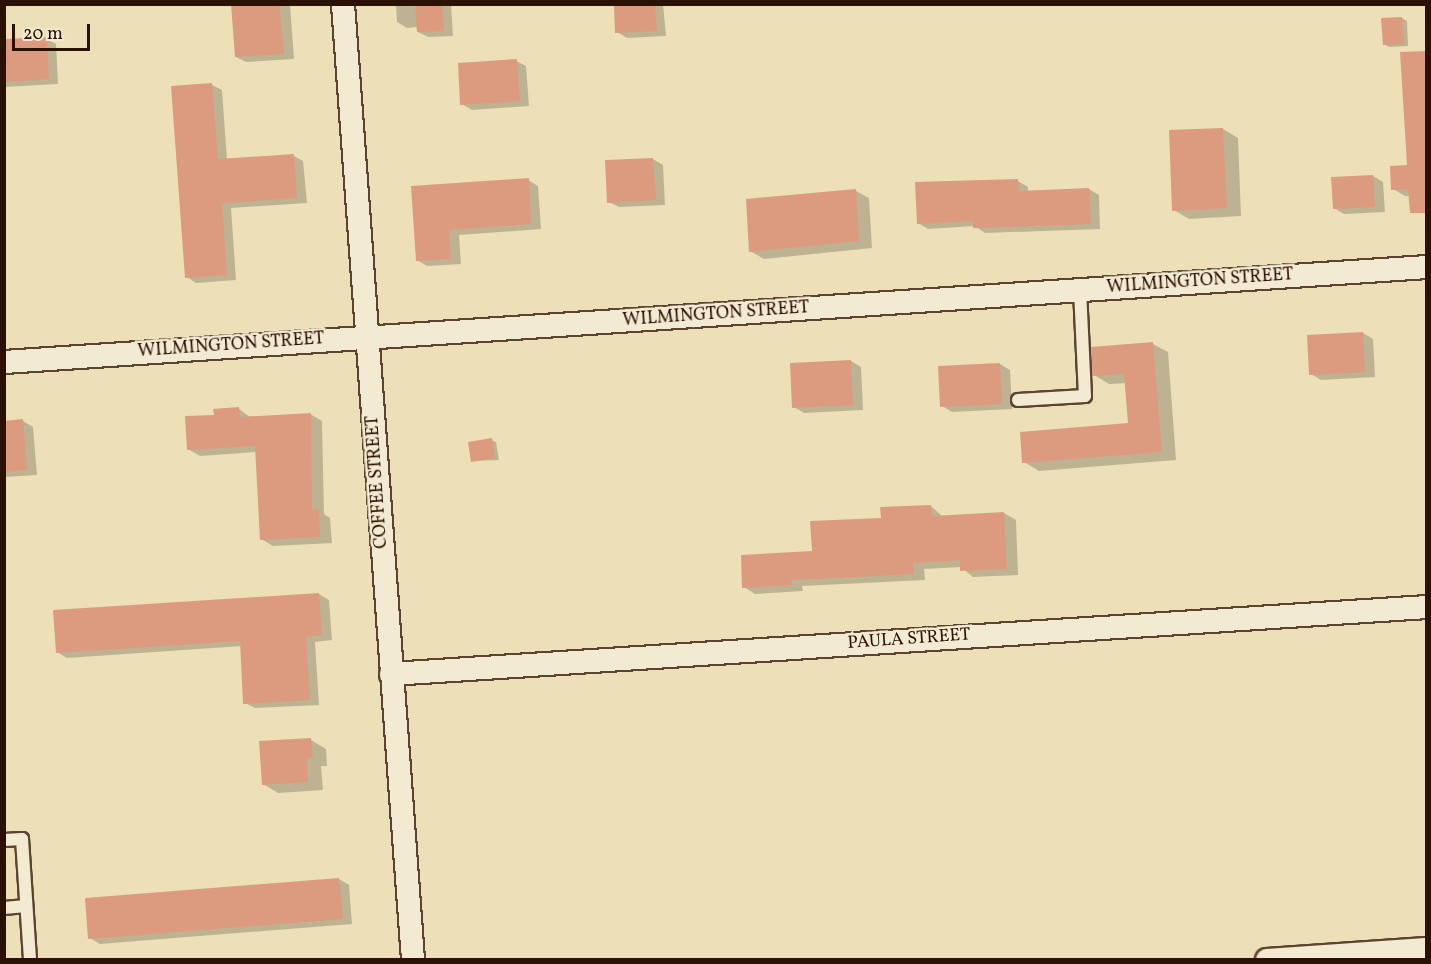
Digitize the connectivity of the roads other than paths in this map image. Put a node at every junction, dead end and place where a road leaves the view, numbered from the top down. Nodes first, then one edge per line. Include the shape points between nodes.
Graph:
1 (343, 4) edge
2 (1426, 267) edge
3 (1080, 290) junction
4 (369, 336) junction
5 (4, 362) edge
6 (1018, 400) dead end
7 (1426, 607) edge
8 (391, 674) junction
9 (4, 840) edge
10 (27, 906) junction
11 (4, 908) edge
12 (1426, 949) edge
13 (30, 960) edge
14 (413, 960) edge
15 (1266, 960) edge

1 - 4 street, COFFEE STREET
2 - 3 street, WILMINGTON STREET
3 - 4 street, WILMINGTON STREET
3 - 6 lane via 1085,396
4 - 5 street, WILMINGTON STREET
4 - 8 street, COFFEE STREET
7 - 8 street, PAULA STREET
8 - 14 street, COFFEE STREET
9 - 10 lane via 22,839
10 - 11 lane
10 - 13 lane
12 - 15 street

